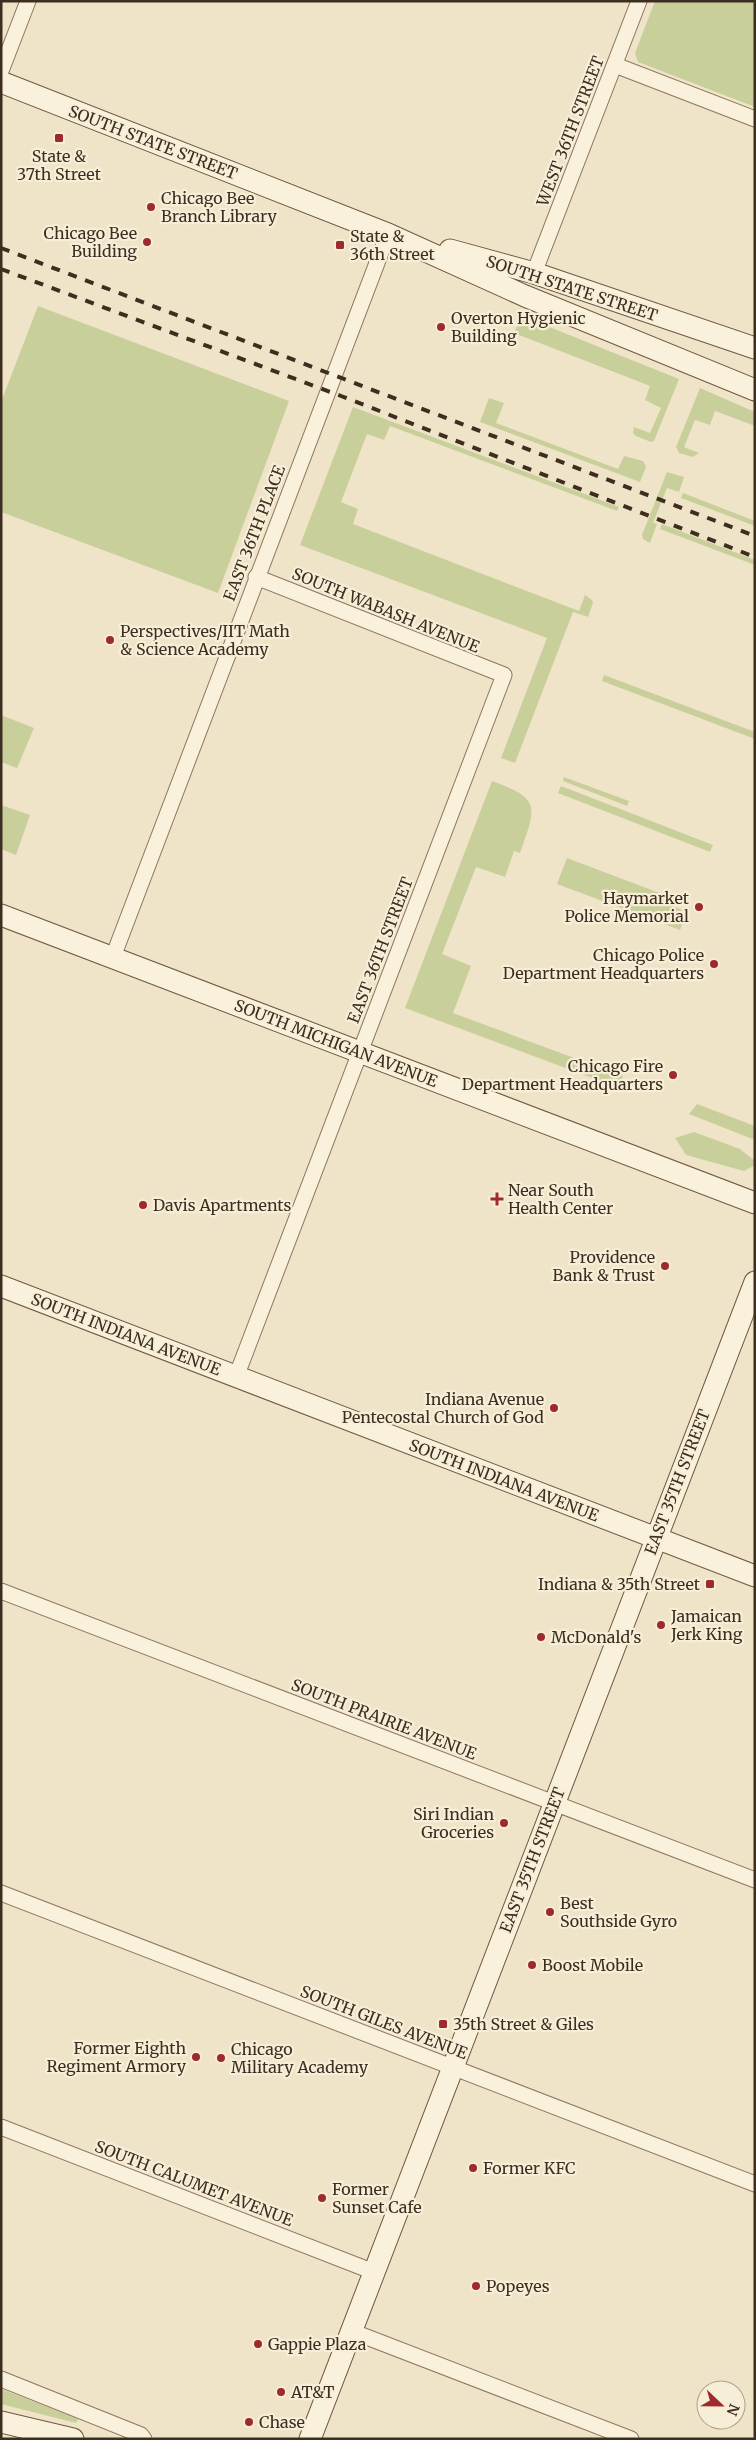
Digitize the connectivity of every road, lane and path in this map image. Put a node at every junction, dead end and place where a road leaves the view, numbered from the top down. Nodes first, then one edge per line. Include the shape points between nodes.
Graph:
1 (28, 1) edge
2 (635, 3) edge
3 (615, 65) junction
4 (1, 71) edge
5 (1, 82) edge
6 (755, 119) edge
7 (388, 234) junction
8 (534, 273) junction
9 (755, 348) edge
10 (755, 390) edge
11 (256, 577) junction
12 (504, 675) joint
13 (1, 915) edge
14 (113, 957) junction
15 (360, 1052) junction
16 (755, 1203) edge
17 (755, 1282) edge
18 (1, 1286) edge
19 (236, 1377) junction
20 (656, 1538) junction
21 (755, 1576) edge
22 (1, 1591) edge
23 (554, 1803) junction
24 (755, 1880) edge
25 (1, 1893) edge
26 (452, 2067) junction
27 (1, 2127) edge
28 (755, 2184) edge
29 (374, 2272) junction
30 (351, 2331) junction
31 (1, 2379) edge
32 (1, 2422) edge
33 (74, 2439) edge
34 (144, 2439) edge
35 (310, 2439) edge
36 (631, 2439) edge

1 - 4 street
2 - 3 street, WEST 36TH STREET
3 - 6 street
3 - 8 street, WEST 36TH STREET
5 - 7 main road, SOUTH STATE STREET
7 - 8 main road, SOUTH STATE STREET
7 - 10 main road, SOUTH STATE STREET via 525,296
7 - 11 street, EAST 36TH PLACE
8 - 9 main road, SOUTH STATE STREET
11 - 12 street, SOUTH WABASH AVENUE
11 - 14 street, EAST 36TH PLACE
12 - 15 street, EAST 36TH STREET
13 - 14 main road, SOUTH MICHIGAN AVENUE
14 - 15 main road, SOUTH MICHIGAN AVENUE
15 - 16 main road, SOUTH MICHIGAN AVENUE
15 - 19 street, EAST 36TH STREET
17 - 20 main road, EAST 35TH STREET
18 - 19 main road, SOUTH INDIANA AVENUE
19 - 20 main road, SOUTH INDIANA AVENUE
20 - 21 main road, SOUTH INDIANA AVENUE
20 - 23 main road, EAST 35TH STREET
22 - 23 street, SOUTH PRAIRIE AVENUE
23 - 24 street, SOUTH PRAIRIE AVENUE
23 - 26 main road, EAST 35TH STREET
25 - 26 street, SOUTH GILES AVENUE
26 - 28 street, SOUTH GILES AVENUE
26 - 29 main road, EAST 35TH STREET
27 - 29 street, SOUTH CALUMET AVENUE
29 - 30 main road, EAST 35TH STREET
30 - 35 main road, EAST 35TH STREET
30 - 36 street
31 - 34 street via 114,2423
32 - 33 main road

